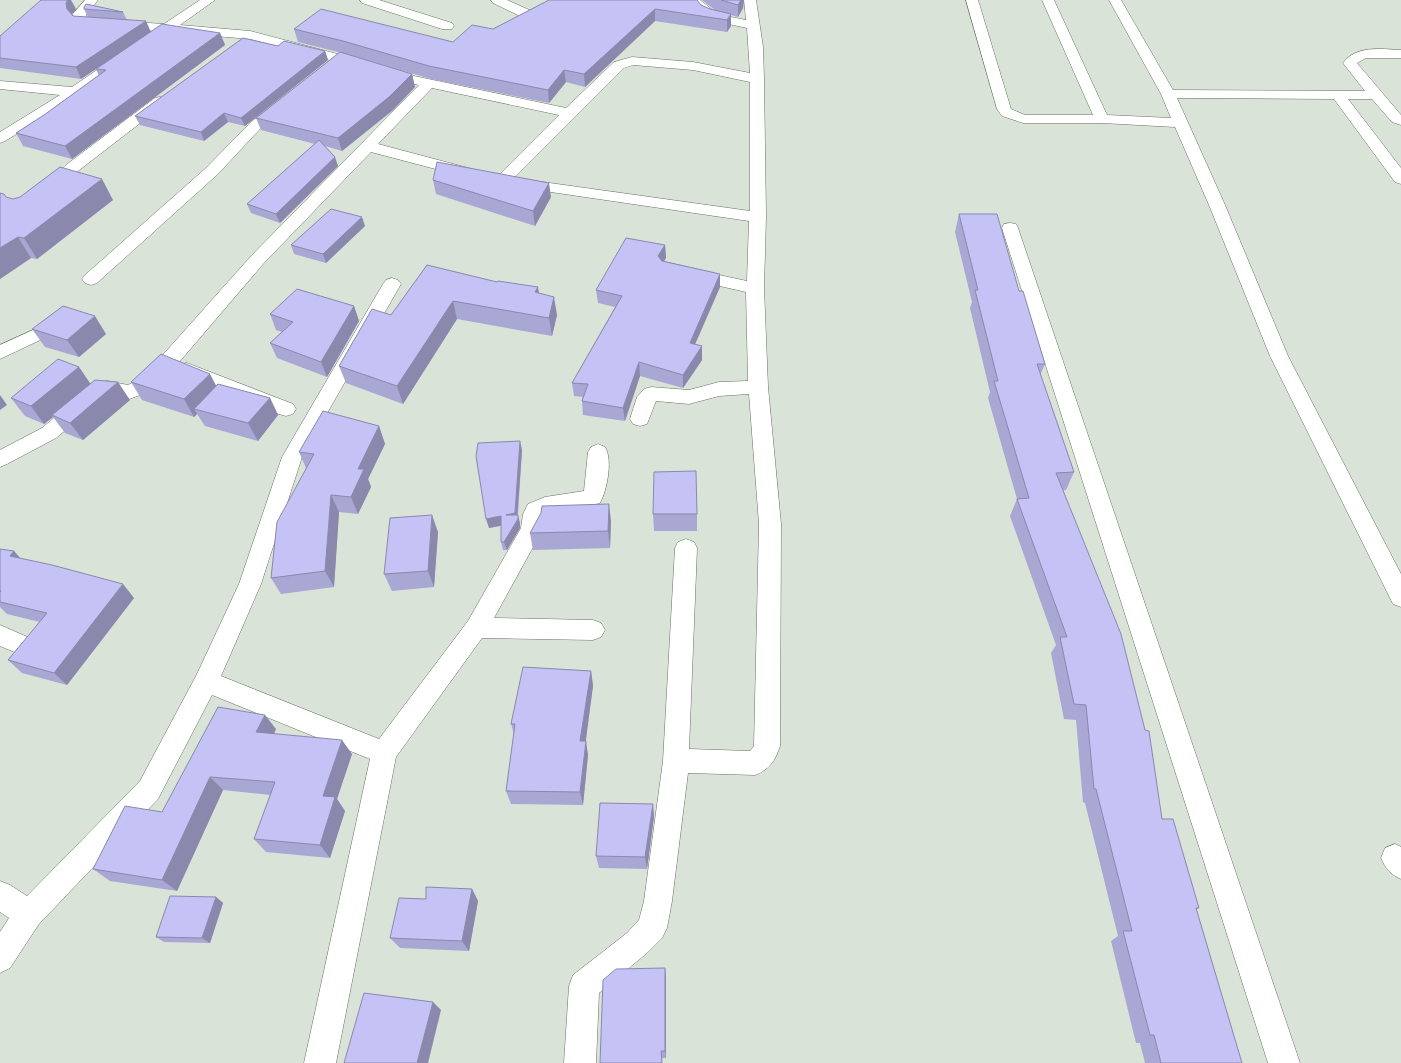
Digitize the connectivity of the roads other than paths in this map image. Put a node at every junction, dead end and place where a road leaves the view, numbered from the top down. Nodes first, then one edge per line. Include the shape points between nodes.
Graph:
1 (92, 0) edge
2 (209, 0) edge
3 (366, 0) edge
4 (497, 0) edge
5 (688, 0) edge
6 (750, 0) edge
7 (972, 0) edge
8 (1048, 0) edge
9 (1115, 0) edge
10 (531, 16) edge
11 (754, 25) junction
12 (447, 26) dead end
13 (167, 28) junction
14 (250, 35) junction
15 (149, 40) edge
16 (232, 48) edge
17 (136, 49) edge
18 (1401, 54) edge
19 (341, 58) junction
20 (328, 68) edge
21 (377, 69) edge
22 (399, 75) edge
23 (757, 79) junction
24 (0, 84) edge
25 (428, 84) junction
26 (75, 92) junction
27 (172, 92) edge
28 (1168, 94) junction
29 (1338, 95) junction
30 (1376, 95) junction
31 (292, 97) edge
32 (569, 113) junction
33 (1102, 119) junction
34 (1401, 121) edge
35 (1181, 123) junction
36 (0, 138) edge
37 (367, 146) junction
38 (489, 178) junction
39 (1401, 179) edge
40 (41, 199) edge
41 (758, 217) junction
42 (1010, 228) dead end
43 (677, 271) edge
44 (91, 279) dead end
45 (392, 284) dead end
46 (755, 288) junction
47 (65, 322) edge
48 (0, 353) edge
49 (168, 362) junction
50 (758, 387) junction
51 (286, 409) dead end
52 (640, 419) dead end
53 (598, 452) dead end
54 (0, 459) edge
55 (686, 548) dead end
56 (1401, 597) edge
57 (476, 628) junction
58 (593, 630) dead end
59 (0, 635) edge
60 (24, 646) edge
61 (206, 681) junction
62 (384, 753) junction
63 (676, 761) junction
64 (0, 895) edge
65 (29, 914) junction
66 (0, 958) edge
67 (320, 1063) edge
68 (580, 1063) edge
69 (1284, 1063) edge

1 - 13 street via 79,14 80,20 84,23
2 - 13 street
3 - 12 street
4 - 10 street
5 - 11 street via 700,4 706,12 715,17
6 - 11 street
7 - 33 street via 1007,113 1023,119
8 - 33 street
9 - 28 street
11 - 23 street
13 - 14 street
13 - 15 street
14 - 16 street
14 - 19 street
17 - 26 street
18 - 30 street via 1357,55 1352,59 1350,63
19 - 20 street
19 - 21 street
22 - 25 street
23 - 32 street via 693,66 632,61 620,65
23 - 41 street
24 - 26 street
25 - 32 street
25 - 37 street
26 - 36 street
27 - 40 street via 72,168
28 - 29 street
28 - 35 street
29 - 30 street
29 - 39 street
30 - 34 street
31 - 44 street via 255,126 212,171
32 - 38 street
33 - 35 street
35 - 56 street via 1279,356
37 - 38 street
37 - 49 street via 258,259
38 - 41 street
41 - 46 street
42 - 69 street
43 - 46 street
45 - 61 street via 292,457 250,584
46 - 50 street
47 - 48 street
49 - 51 street
49 - 54 street via 139,388 129,392 107,388 99,391 49,433
50 - 52 street via 719,389 689,397 651,394 647,397
50 - 63 street via 770,524 767,746 764,755 755,762
53 - 57 street via 596,487 592,497 538,507 532,529
55 - 63 street
57 - 58 street
57 - 62 street
59 - 60 street
61 - 62 street
61 - 65 street via 148,790
62 - 67 street
63 - 68 street via 658,901 652,928 584,986
64 - 65 street
65 - 66 street

